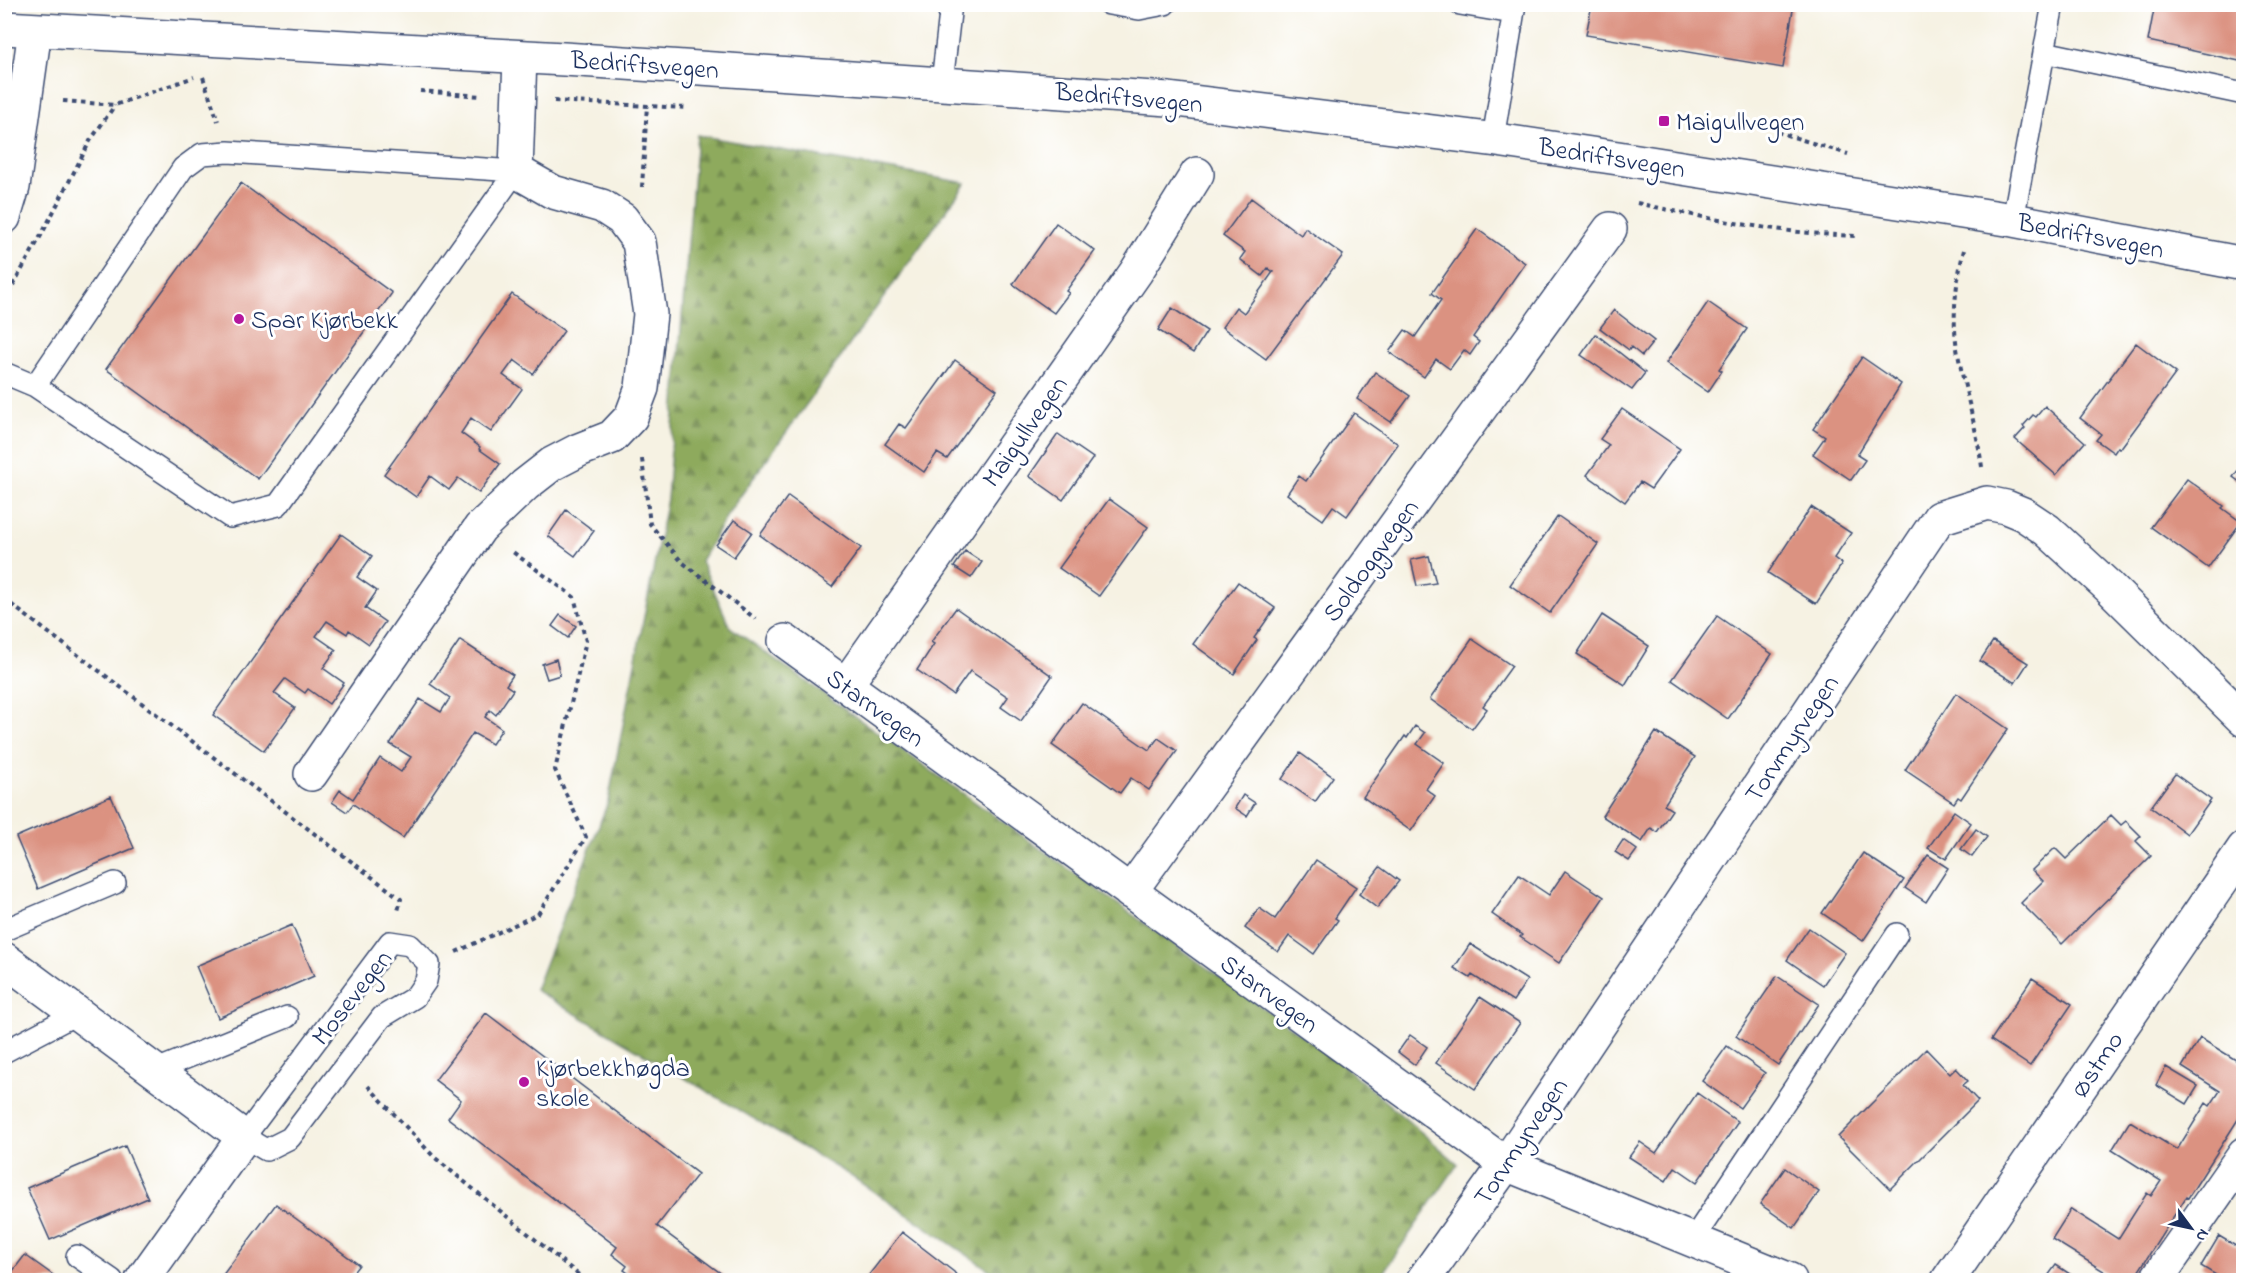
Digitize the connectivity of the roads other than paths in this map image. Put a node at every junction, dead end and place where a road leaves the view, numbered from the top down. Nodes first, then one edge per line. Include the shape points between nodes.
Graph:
1 (951, 4) edge
2 (1109, 4) edge
3 (1165, 4) edge
4 (1460, 4) edge
5 (2053, 4) edge
6 (1514, 9) edge
7 (20, 29) edge
8 (2044, 52) junction
9 (520, 57) junction
10 (942, 83) junction
11 (2244, 94) edge
12 (1493, 139) junction
13 (516, 171) junction
14 (1197, 174) dead end
15 (4, 217) edge
16 (2013, 220) junction
17 (1610, 229) dead end
18 (2244, 264) edge
19 (4, 373) edge
20 (35, 386) junction
21 (785, 641) road end
22 (846, 685) junction
23 (2244, 720) edge
24 (311, 774) dead end
25 (2244, 848) edge
26 (115, 883) dead end
27 (1130, 892) junction
28 (4, 930) edge
29 (1897, 934) dead end
30 (4, 959) edge
31 (78, 1014) junction
32 (287, 1017) dead end
33 (4, 1052) edge
34 (154, 1071) junction
35 (244, 1137) junction
36 (2244, 1154) edge
37 (1506, 1164) junction
38 (1692, 1241) junction
39 (77, 1256) dead end
40 (112, 1281) edge
41 (142, 1281) edge
42 (1423, 1281) edge
43 (1790, 1281) edge
44 (1948, 1281) edge
45 (2156, 1281) edge

1 - 10 lane
2 - 3 lane via 1139,9
4 - 6 lane
5 - 8 lane
6 - 12 lane
7 - 9 street, Bedriftsvegen
7 - 15 street via 13,187
8 - 11 lane
8 - 16 lane
9 - 10 street, Bedriftsvegen
9 - 13 street
10 - 12 street, Bedriftsvegen via 1169,99
12 - 16 street, Bedriftsvegen
13 - 20 lane via 228,152 202,154 183,168
13 - 20 lane via 278,505 230,517
13 - 24 street via 553,192 602,206 622,219 639,242 650,314 642,388 632,417 612,437 552,464 480,528
14 - 22 street, Maigullvegen via 1136,272
16 - 18 street, Bedriftsvegen
17 - 27 street, Soldoggvegen
19 - 20 lane
21 - 22 street, Starrvegen
22 - 27 street, Starrvegen
23 - 37 street, Torvmyrvegen via 2119,597 2047,530 2023,514 1987,503 1939,518
25 - 44 street, Østmo
26 - 28 lane
27 - 37 street, Starrvegen
29 - 38 lane
30 - 31 street, Mosevegen
31 - 33 lane
31 - 34 street, Mosevegen
32 - 34 lane
34 - 35 street, Mosevegen
35 - 35 lane, Mosevegen via 390,942 410,945 429,964 426,981 415,998 382,1017 290,1138 266,1150
35 - 41 street, Mosevegen
36 - 45 street
37 - 38 street, Starrvegen
37 - 42 street, Torvmyrvegen
38 - 43 street, Starrvegen
39 - 40 lane

